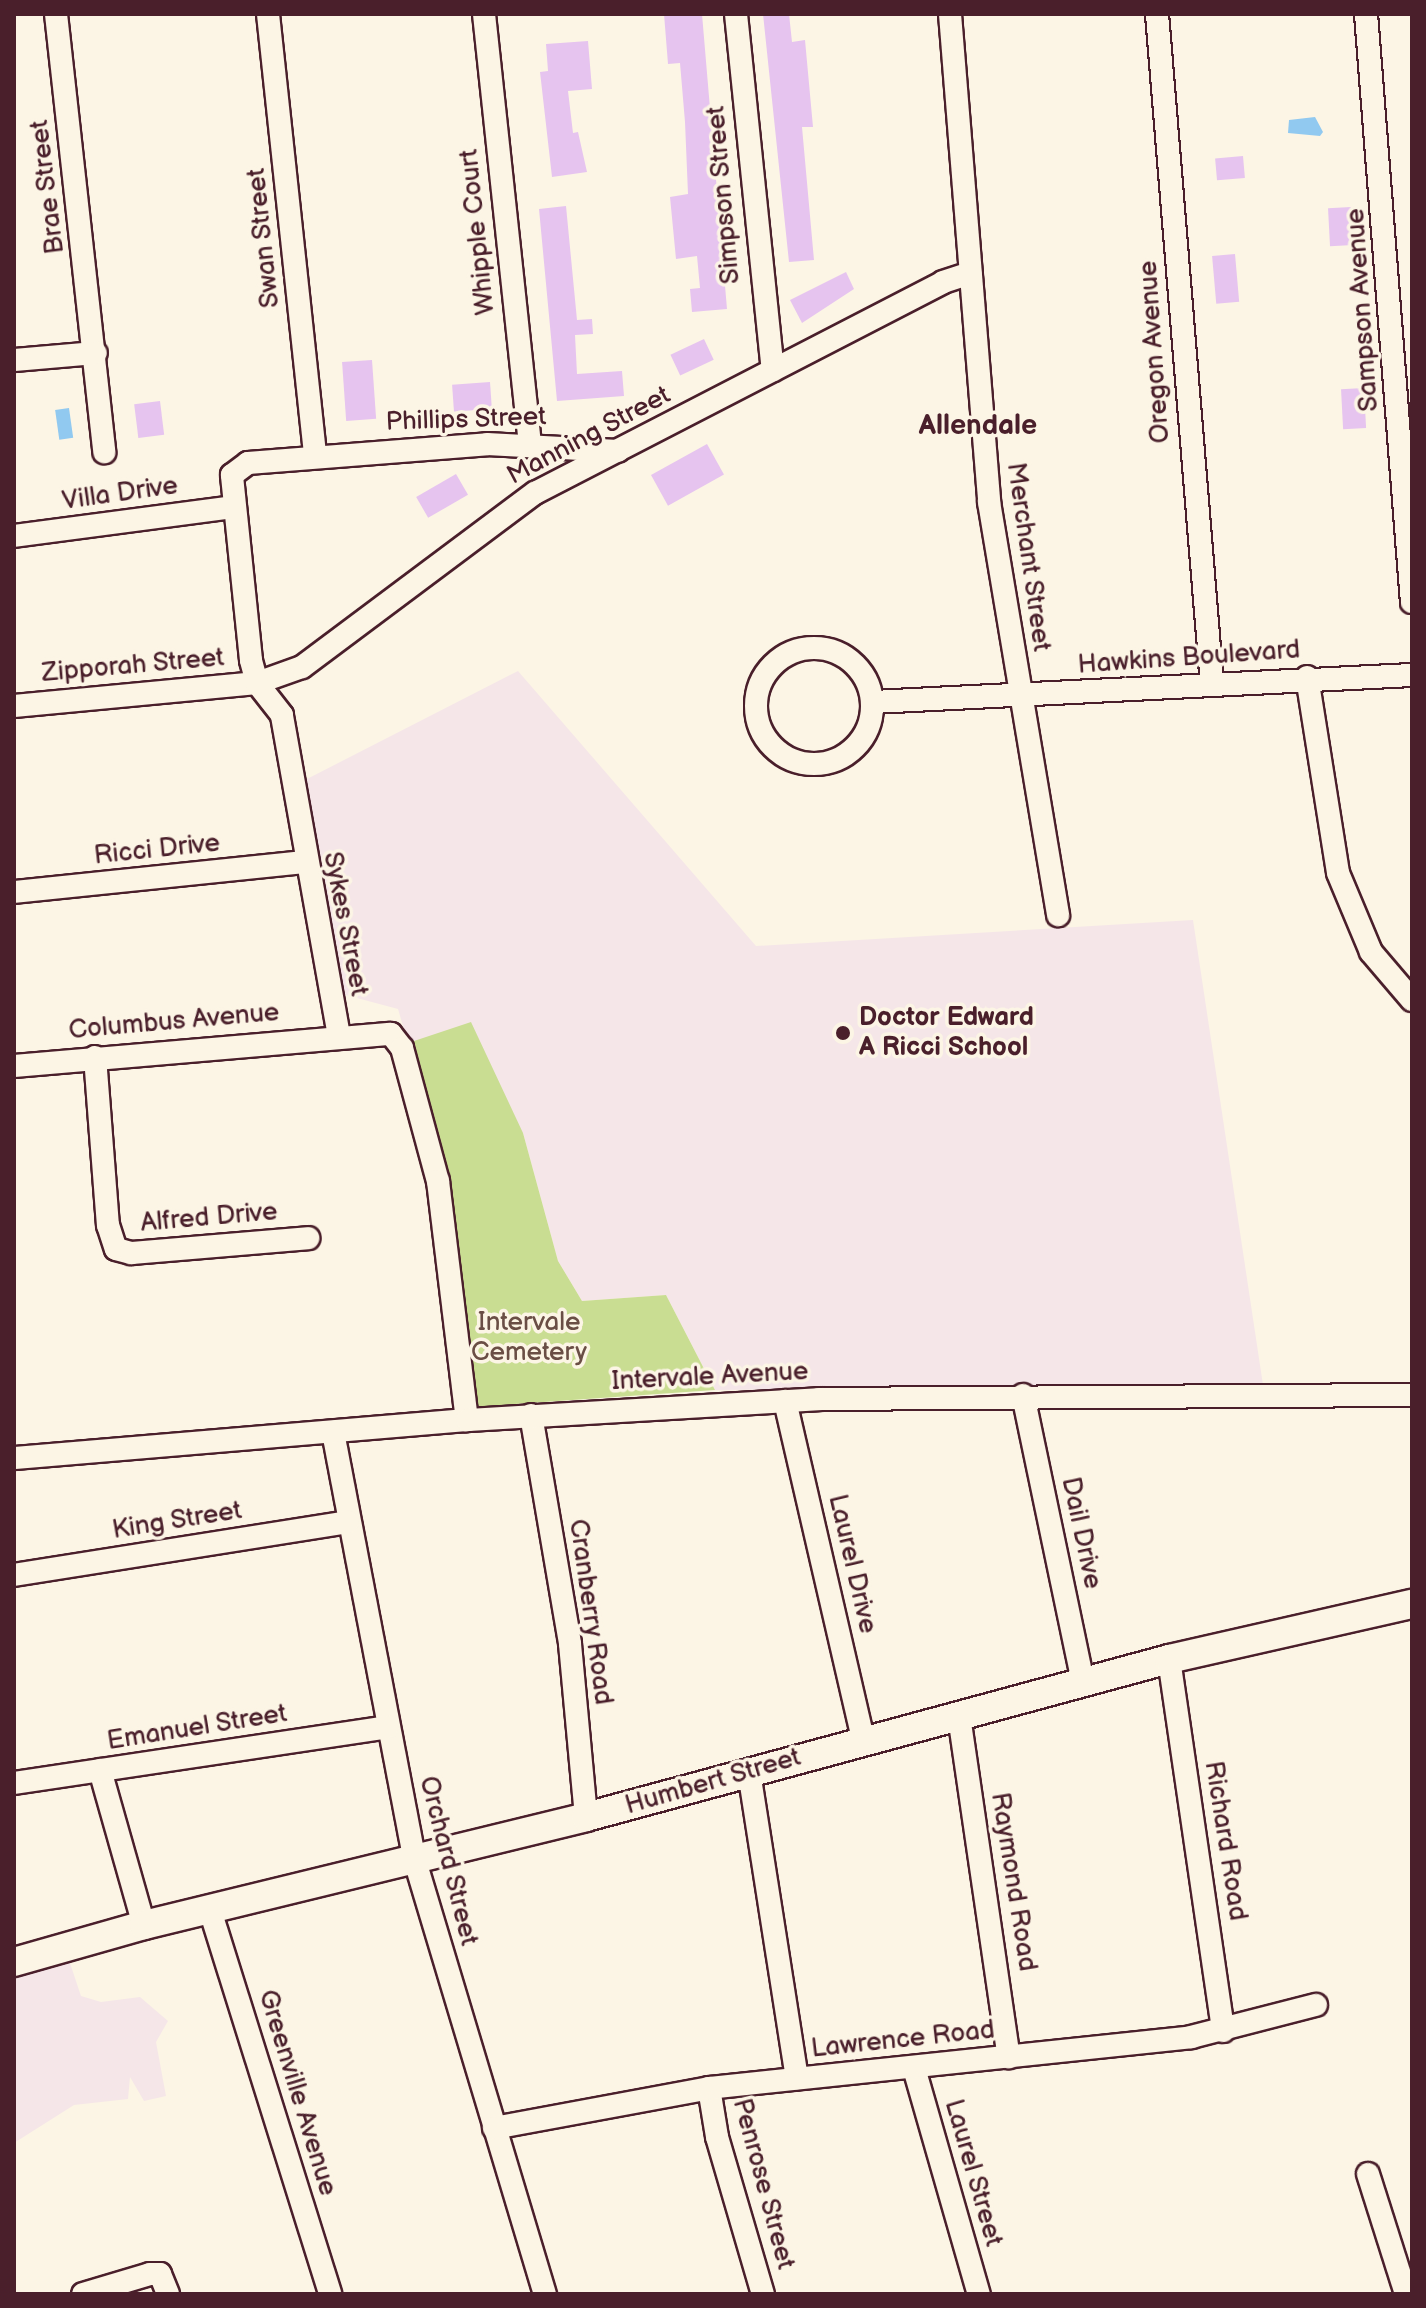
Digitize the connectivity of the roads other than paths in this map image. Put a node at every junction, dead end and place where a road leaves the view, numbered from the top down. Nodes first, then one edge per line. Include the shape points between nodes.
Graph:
1 (56, 14) edge
2 (268, 14) edge
3 (484, 14) edge
4 (736, 14) edge
5 (950, 14) edge
6 (1157, 14) edge
7 (1366, 14) edge
8 (971, 273) junction
9 (96, 353) junction
10 (14, 360) edge
11 (773, 370) junction
12 (1406, 438) edge
13 (530, 444) junction
14 (618, 451) junction
15 (104, 452) dead end
16 (315, 456) junction
17 (233, 507) junction
18 (14, 536) edge
19 (1412, 602) edge
20 (1412, 675) edge
21 (1307, 677) junction
22 (257, 683) junction
23 (1212, 685) junction
24 (1020, 697) junction
25 (873, 702) junction
26 (14, 706) edge
27 (305, 862) junction
28 (14, 892) edge
29 (1058, 915) dead end
30 (1412, 1000) edge
31 (339, 1036) junction
32 (95, 1057) junction
33 (14, 1066) edge
34 (308, 1238) dead end
35 (1023, 1395) junction
36 (1412, 1395) edge
37 (785, 1401) junction
38 (531, 1415) junction
39 (467, 1420) junction
40 (333, 1432) junction
41 (14, 1458) edge
42 (348, 1522) junction
43 (14, 1575) edge
44 (1412, 1604) edge
45 (1169, 1659) junction
46 (1083, 1683) junction
47 (959, 1716) junction
48 (388, 1727) junction
49 (863, 1740) junction
50 (100, 1770) junction
51 (749, 1772) junction
52 (14, 1783) edge
53 (586, 1817) junction
54 (415, 1861) junction
55 (210, 1910) junction
56 (144, 1925) junction
57 (14, 1962) edge
58 (1316, 2005) dead end
59 (1223, 2031) junction
60 (1009, 2057) junction
61 (914, 2068) junction
62 (797, 2078) junction
63 (709, 2088) junction
64 (494, 2128) junction
65 (1368, 2174) dead end
66 (164, 2284) edge
67 (83, 2294) edge
68 (330, 2294) edge
69 (545, 2294) edge
70 (763, 2294) edge
71 (979, 2294) edge
72 (1406, 2294) edge

1 - 9 street, Brae Street
2 - 16 street, Swan Street
3 - 13 street, Whipple Court
4 - 11 street, Simpson Street
5 - 8 street, Merchant Street
6 - 23 street, Oregon Avenue
7 - 12 street, Sampson Avenue
8 - 11 street, Manning Street via 943,282
8 - 24 street, Merchant Street via 989,502
9 - 10 street
9 - 15 street, Brae Street
11 - 14 street, Manning Street
12 - 19 street, Sampson Avenue
13 - 14 street, Phillips Street
13 - 16 street, Phillips Street
14 - 22 street, Manning Street via 535,493 302,667
16 - 17 street via 240,465 232,475
17 - 18 street, Villa Drive
17 - 22 street
20 - 21 street, Hawkins Boulevard
21 - 23 street, Hawkins Boulevard
21 - 30 street via 1338,873 1371,952
22 - 26 street, Zipporah Street
22 - 27 street, Sykes Street via 282,715
23 - 24 street, Hawkins Boulevard
24 - 25 street, Hawkins Boulevard
24 - 29 street, Merchant Street
25 - 25 street via 867,732 858,745 818,765 776,750 765,739 756,710 770,667 811,648 853,662
27 - 28 street, Ricci Drive
27 - 31 street, Sykes Street
31 - 32 street, Columbus Avenue
31 - 39 street, Sykes Street via 385,1031 402,1048 438,1181
32 - 33 street, Columbus Avenue
32 - 34 street, Alfred Drive via 108,1225 116,1249 131,1253
35 - 36 street, Intervale Avenue
35 - 37 street, Intervale Avenue
35 - 46 street, Dail Drive
37 - 38 street, Intervale Avenue
37 - 49 street, Laurel Drive
38 - 39 street, Intervale Avenue
38 - 53 street, Cranberry Road via 570,1644
39 - 40 street, Intervale Avenue
40 - 41 street, Intervale Avenue
40 - 42 street, Orchard Street
42 - 43 street, King Street
42 - 48 street, Orchard Street
44 - 45 street, Humbert Street
45 - 46 street, Humbert Street
45 - 59 street, Richard Road
46 - 47 street, Humbert Street
47 - 49 street, Humbert Street
47 - 60 street, Raymond Road
48 - 50 street, Emanuel Street
48 - 54 street, Orchard Street
49 - 51 street, Humbert Street
50 - 52 street, Emanuel Street
50 - 56 street
51 - 53 street, Humbert Street
51 - 62 street
53 - 54 street, Humbert Street
54 - 55 street, Humbert Street
54 - 64 street, Orchard Street
55 - 56 street, Humbert Street
55 - 68 street, Greenville Avenue
56 - 57 street, Humbert Street
58 - 59 street, Lawrence Road
59 - 60 street, Lawrence Road
60 - 61 street, Lawrence Road
61 - 62 street, Lawrence Road
61 - 71 street, Laurel Street
62 - 63 street, Lawrence Road
63 - 64 street, Lawrence Road
63 - 70 street, Penrose Street via 717,2137
64 - 69 street, Orchard Street
65 - 72 street
66 - 67 street

